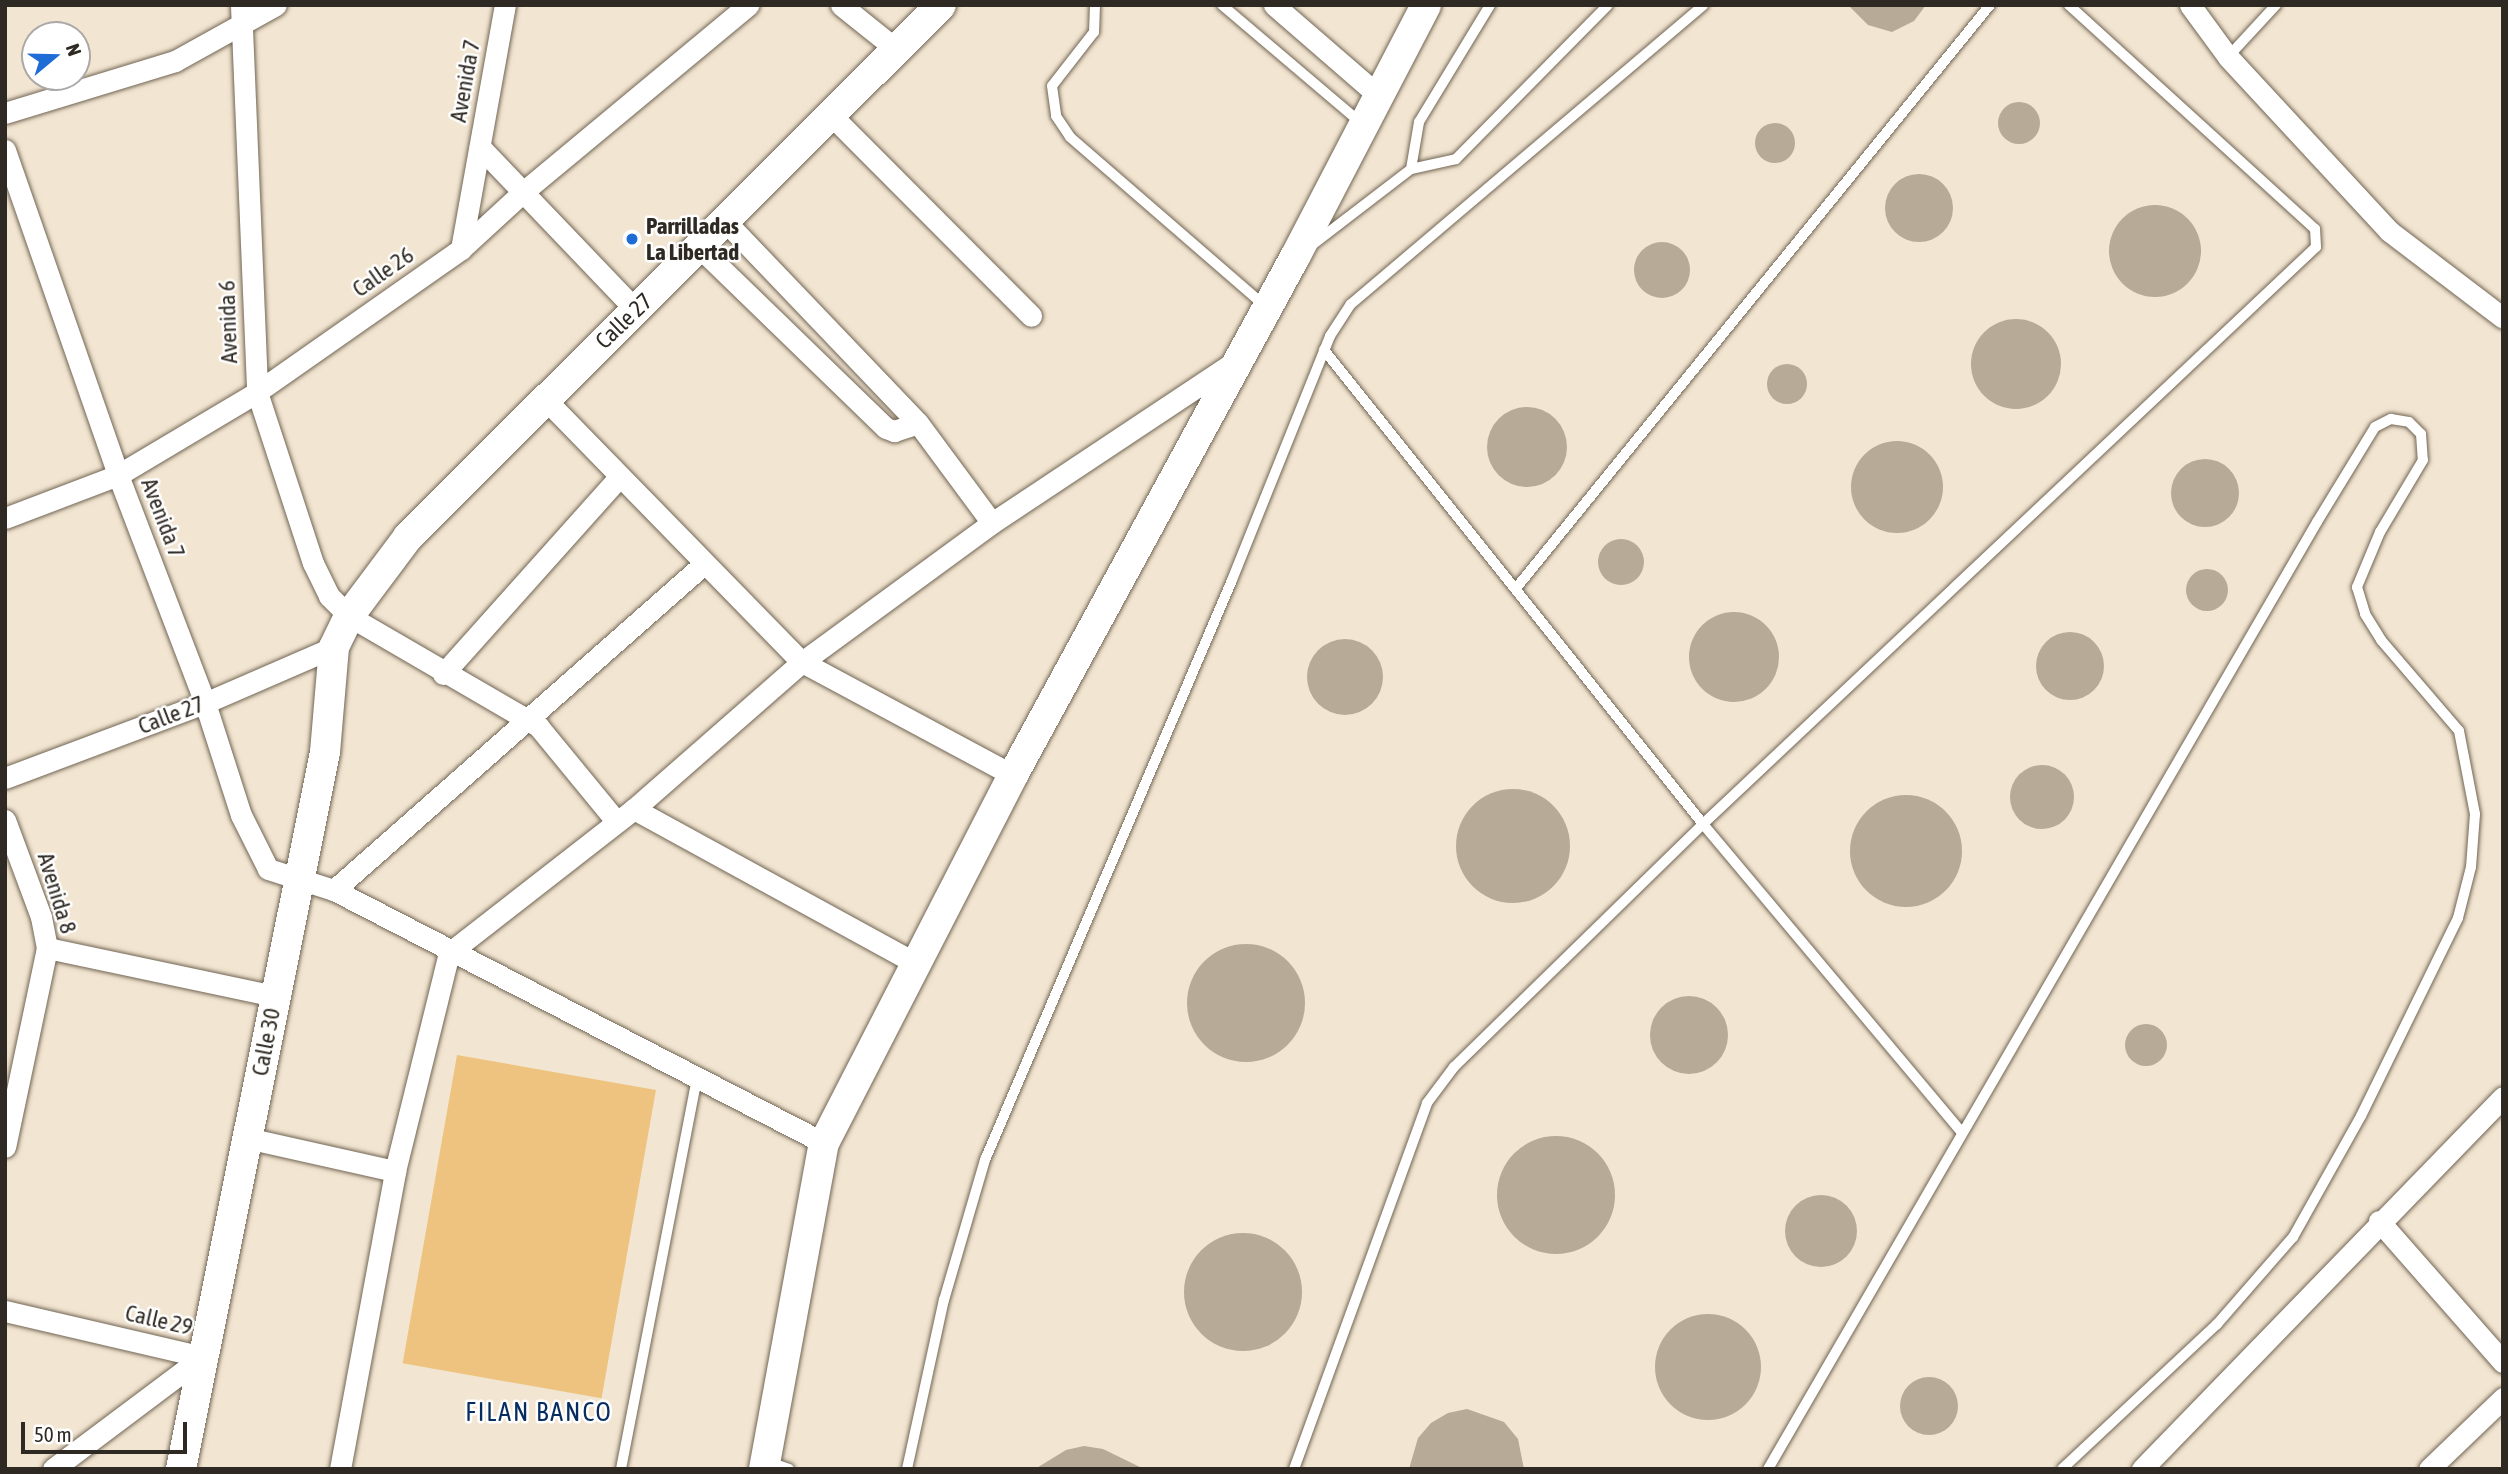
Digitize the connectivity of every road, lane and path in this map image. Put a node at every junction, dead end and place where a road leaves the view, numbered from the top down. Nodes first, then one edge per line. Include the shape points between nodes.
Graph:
1 (276, 5) edge
2 (505, 5) edge
3 (748, 5) edge
4 (841, 5) edge
5 (941, 5) edge
6 (1095, 5) edge
7 (1222, 5) edge
8 (1274, 5) edge
9 (1426, 5) edge
10 (1490, 5) edge
11 (1608, 5) edge
12 (1703, 5) edge
13 (1990, 5) edge
14 (2069, 5) edge
15 (2190, 5) edge
16 (2276, 5) edge
17 (242, 16) edge
18 (896, 49) junction
19 (2228, 57) junction
20 (1378, 95) junction
21 (5, 113) edge
22 (832, 116) junction
23 (1363, 125) junction
24 (480, 147) junction
25 (5, 150) edge
26 (1411, 170) junction
27 (523, 191) junction
28 (725, 221) junction
29 (699, 247) junction
30 (461, 249) junction
31 (1296, 257) junction
32 (1265, 306) junction
33 (636, 310) junction
34 (1031, 316) dead end
35 (2503, 318) edge
36 (1324, 350) junction
37 (1241, 358) junction
38 (257, 392) junction
39 (544, 398) junction
40 (919, 423) junction
41 (118, 475) junction
42 (619, 477) junction
43 (5, 518) edge
44 (992, 523) junction
45 (704, 564) junction
46 (1517, 587) junction
47 (349, 617) junction
48 (334, 647) junction
49 (802, 662) junction
50 (443, 674) junction
51 (205, 703) junction
52 (527, 718) junction
53 (1013, 775) junction
54 (5, 778) edge
55 (634, 809) junction
56 (5, 820) edge
57 (615, 821) junction
58 (1703, 824) junction
59 (300, 878) junction
60 (334, 890) junction
61 (47, 948) junction
62 (449, 953) junction
63 (915, 962) junction
64 (275, 996) junction
65 (697, 1079) junction
66 (2503, 1097) edge
67 (1961, 1132) junction
68 (247, 1138) junction
69 (824, 1143) junction
70 (5, 1147) edge
71 (395, 1171) junction
72 (2379, 1221) junction
73 (5, 1311) edge
74 (202, 1357) junction
75 (2503, 1362) edge
76 (2503, 1398) edge
77 (773, 1466) edge
78 (2431, 1468) edge
79 (53, 1469) edge
80 (181, 1469) edge
81 (340, 1469) edge
82 (621, 1469) edge
83 (907, 1469) edge
84 (1294, 1469) edge
85 (1768, 1469) edge
86 (2062, 1469) edge
87 (2142, 1469) edge

1 - 17 street
2 - 24 street, Avenida 7
3 - 27 street, Calle 26
4 - 18 street
5 - 18 main road, Calle 27
6 - 32 lane via 1094,32 1063,66 1052,86 1056,116 1070,136
7 - 23 lane
8 - 20 street
9 - 20 main road
10 - 26 lane via 1419,122
11 - 26 lane via 1456,159
12 - 36 lane via 1351,304
13 - 46 lane
14 - 58 lane via 2315,229 2316,247
15 - 19 street
16 - 19 lane
17 - 21 street via 175,61
17 - 38 street, Avenida 6
18 - 22 main road, Calle 27
19 - 35 street via 2389,231
20 - 23 main road
22 - 28 main road, Calle 27
22 - 34 street
23 - 31 main road
24 - 27 street
24 - 30 street, Avenida 7
25 - 41 street, Avenida 7
26 - 31 lane
27 - 30 street, Calle 26
27 - 33 street
28 - 29 main road, Calle 27
28 - 40 street
29 - 33 main road, Calle 27
29 - 40 street via 886,428
30 - 38 street, Calle 26
31 - 32 main road
32 - 37 main road
33 - 39 main road, Calle 27
36 - 46 lane
36 - 83 lane via 985,1160 944,1300
37 - 44 street
37 - 53 main road
38 - 41 street, Calle 26
38 - 47 street, Avenida 6 via 313,563 329,596
39 - 42 street
39 - 47 main road, Calle 27 via 408,537
40 - 44 street
41 - 43 street, Calle 26
41 - 51 street, Avenida 7
42 - 45 street
42 - 50 street
44 - 49 street
45 - 49 street
45 - 52 street
46 - 58 lane via 1561,649
47 - 48 main road, Calle 30
47 - 50 street, Avenida 6
48 - 51 street, Calle 27
48 - 59 main road, Calle 30 via 325,752
49 - 53 street
49 - 55 street
50 - 52 street, Avenida 6
51 - 54 street, Calle 27
51 - 59 street, Avenida 7 via 241,815 261,859 268,869
52 - 57 street
52 - 60 street
53 - 63 main road
55 - 57 street
55 - 63 street
56 - 61 street, Avenida 8 via 41,917
57 - 62 street
58 - 67 lane
58 - 84 lane via 1454,1067 1427,1103
59 - 60 street, Avenida 7
59 - 64 main road, Calle 30
60 - 62 street, Avenida 7
61 - 64 street
61 - 70 street, Avenida 8
62 - 65 street, Avenida 7
62 - 71 street
63 - 69 main road
64 - 68 main road, Calle 30
65 - 69 street, Avenida 7
65 - 82 lane
66 - 72 street
67 - 85 lane
67 - 86 lane via 2375,427 2391,419 2409,422 2421,434 2423,460 2380,532 2357,587 2365,614 2381,640 2459,731 2475,814 2471,867 2458,918 2361,1116 2293,1237 2217,1324
68 - 71 street
68 - 74 main road, Calle 30
69 - 77 main road
71 - 81 street
72 - 75 street
72 - 87 street
73 - 74 street, Calle 29
74 - 79 street, Calle 29
74 - 80 main road, Calle 30
76 - 78 street

